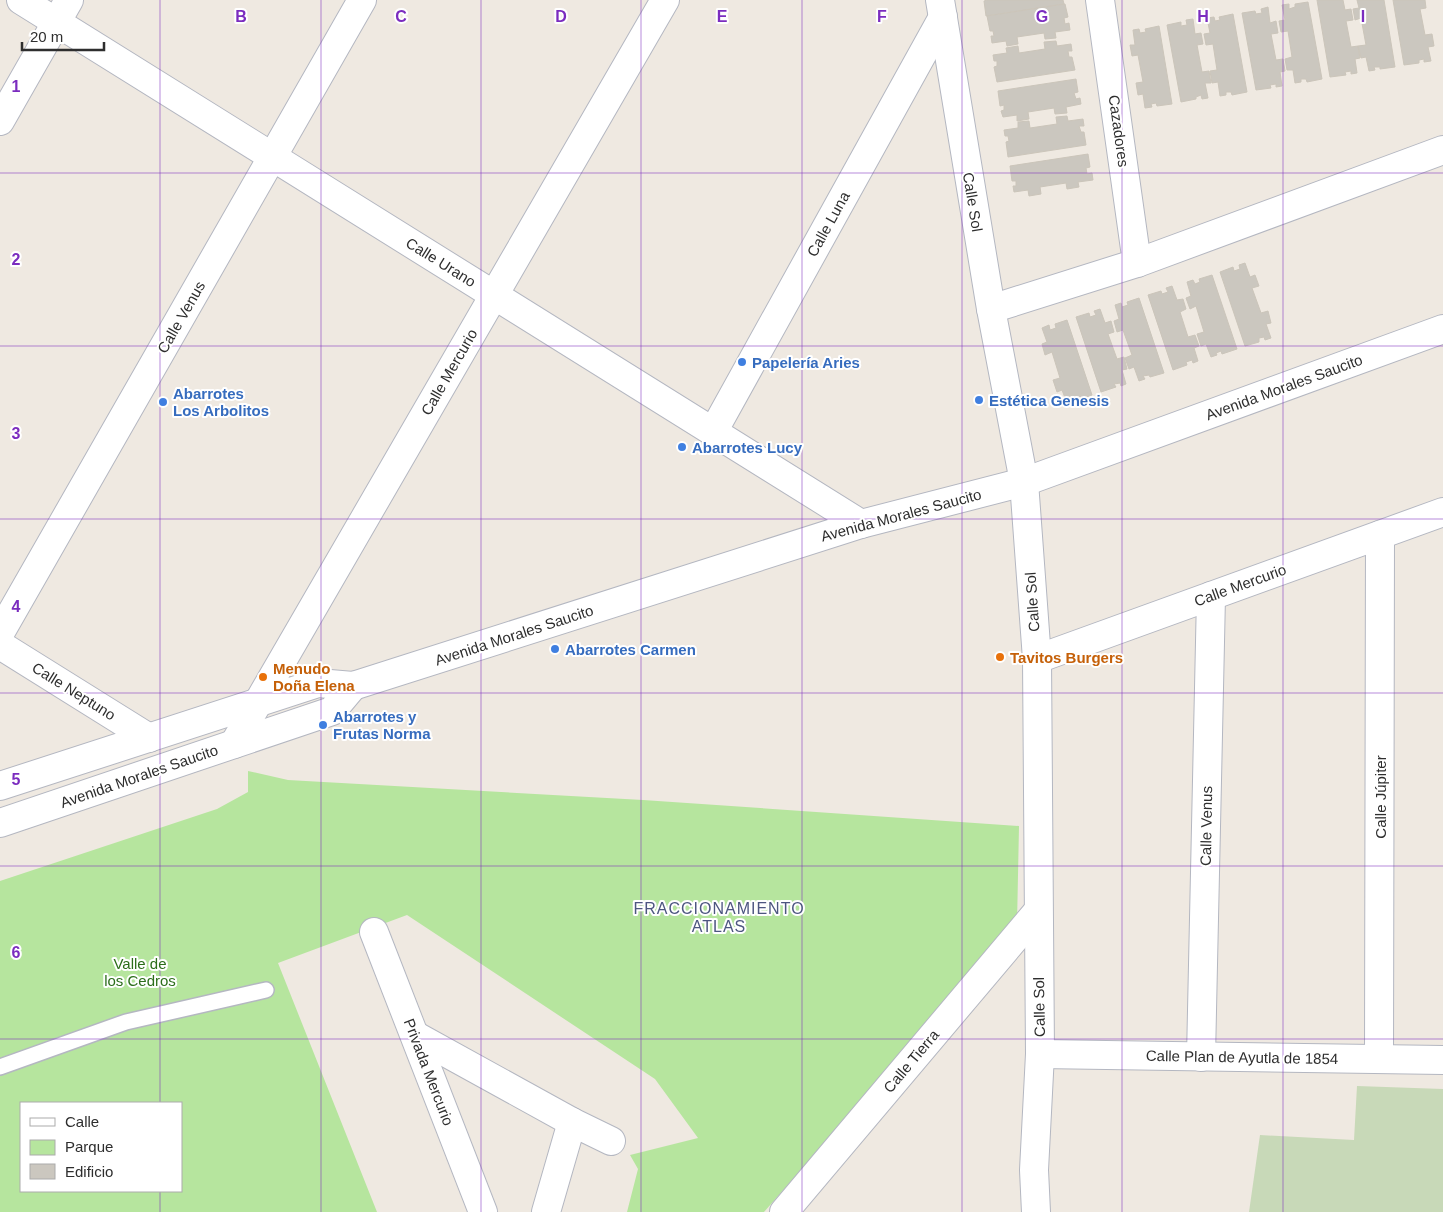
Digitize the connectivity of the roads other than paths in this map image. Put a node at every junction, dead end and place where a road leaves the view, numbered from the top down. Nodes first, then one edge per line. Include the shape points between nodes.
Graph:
1 (21, 0) edge
2 (362, 0) edge
3 (665, 0) edge
4 (1100, 0) edge
5 (941, 9) edge
6 (63, 11) edge
7 (0, 121) edge
8 (1443, 150) edge
9 (272, 157) junction
10 (1137, 263) junction
11 (494, 295) junction
12 (991, 309) junction
13 (1443, 329) edge
14 (713, 432) junction
15 (1024, 482) junction
16 (1443, 512) edge
17 (861, 524) junction
18 (1380, 535) junction
19 (1211, 596) junction
20 (0, 633) edge
21 (0, 645) edge
22 (1037, 659) junction
23 (353, 686) junction
24 (258, 702) junction
25 (149, 738) junction
26 (234, 744) junction
27 (0, 786) edge
28 (0, 823) edge
29 (1038, 911) junction
30 (374, 932) dead end
31 (266, 990) dead end
32 (416, 1036) junction
33 (1040, 1054) junction
34 (1202, 1057) junction
35 (1380, 1060) junction
36 (1443, 1060) edge
37 (0, 1067) edge
38 (572, 1122) junction
39 (611, 1140) dead end
40 (484, 1212) edge
41 (546, 1212) edge
42 (784, 1212) edge
43 (1036, 1212) edge

1 - 6 street, Calle Urano
2 - 9 street, Calle Venus
3 - 11 street, Calle Mercurio
4 - 10 street, Cazadores
5 - 12 street, Calle Sol
5 - 14 street, Calle Luna
6 - 7 street
6 - 9 street, Calle Urano
8 - 10 street
9 - 11 street, Calle Urano
9 - 20 street, Calle Venus
10 - 12 street
11 - 14 street, Calle Urano
11 - 24 street, Calle Mercurio
12 - 15 street, Calle Sol
13 - 15 street, Avenida Morales Saucito
14 - 17 street, Calle Urano
15 - 17 street, Avenida Morales Saucito
15 - 22 street, Calle Sol
16 - 18 street, Calle Mercurio
17 - 23 street, Avenida Morales Saucito
18 - 19 street, Calle Mercurio
18 - 35 street, Calle Júpiter
19 - 22 street, Calle Mercurio
19 - 34 street, Calle Venus
21 - 25 street, Calle Neptuno
22 - 29 street, Calle Sol
23 - 24 street, Avenida Morales Saucito via 318,683
23 - 26 street, Avenida Morales Saucito via 332,711
24 - 25 street, Avenida Morales Saucito
24 - 26 street, Calle Mercurio
25 - 27 street, Avenida Morales Saucito
26 - 28 street, Avenida Morales Saucito
29 - 33 street, Calle Sol
29 - 42 street, Calle Tierra
30 - 32 street, Privada Mercurio
31 - 37 lane via 126,1022
32 - 38 street
32 - 40 street, Privada Mercurio
33 - 34 street, Calle Plan de Ayutla de 1854
33 - 43 street, Calle Sol via 1034,1170
34 - 35 street, Calle Plan de Ayutla de 1854
35 - 36 street, Calle Plan de Ayutla de 1854
38 - 39 street
38 - 41 street

